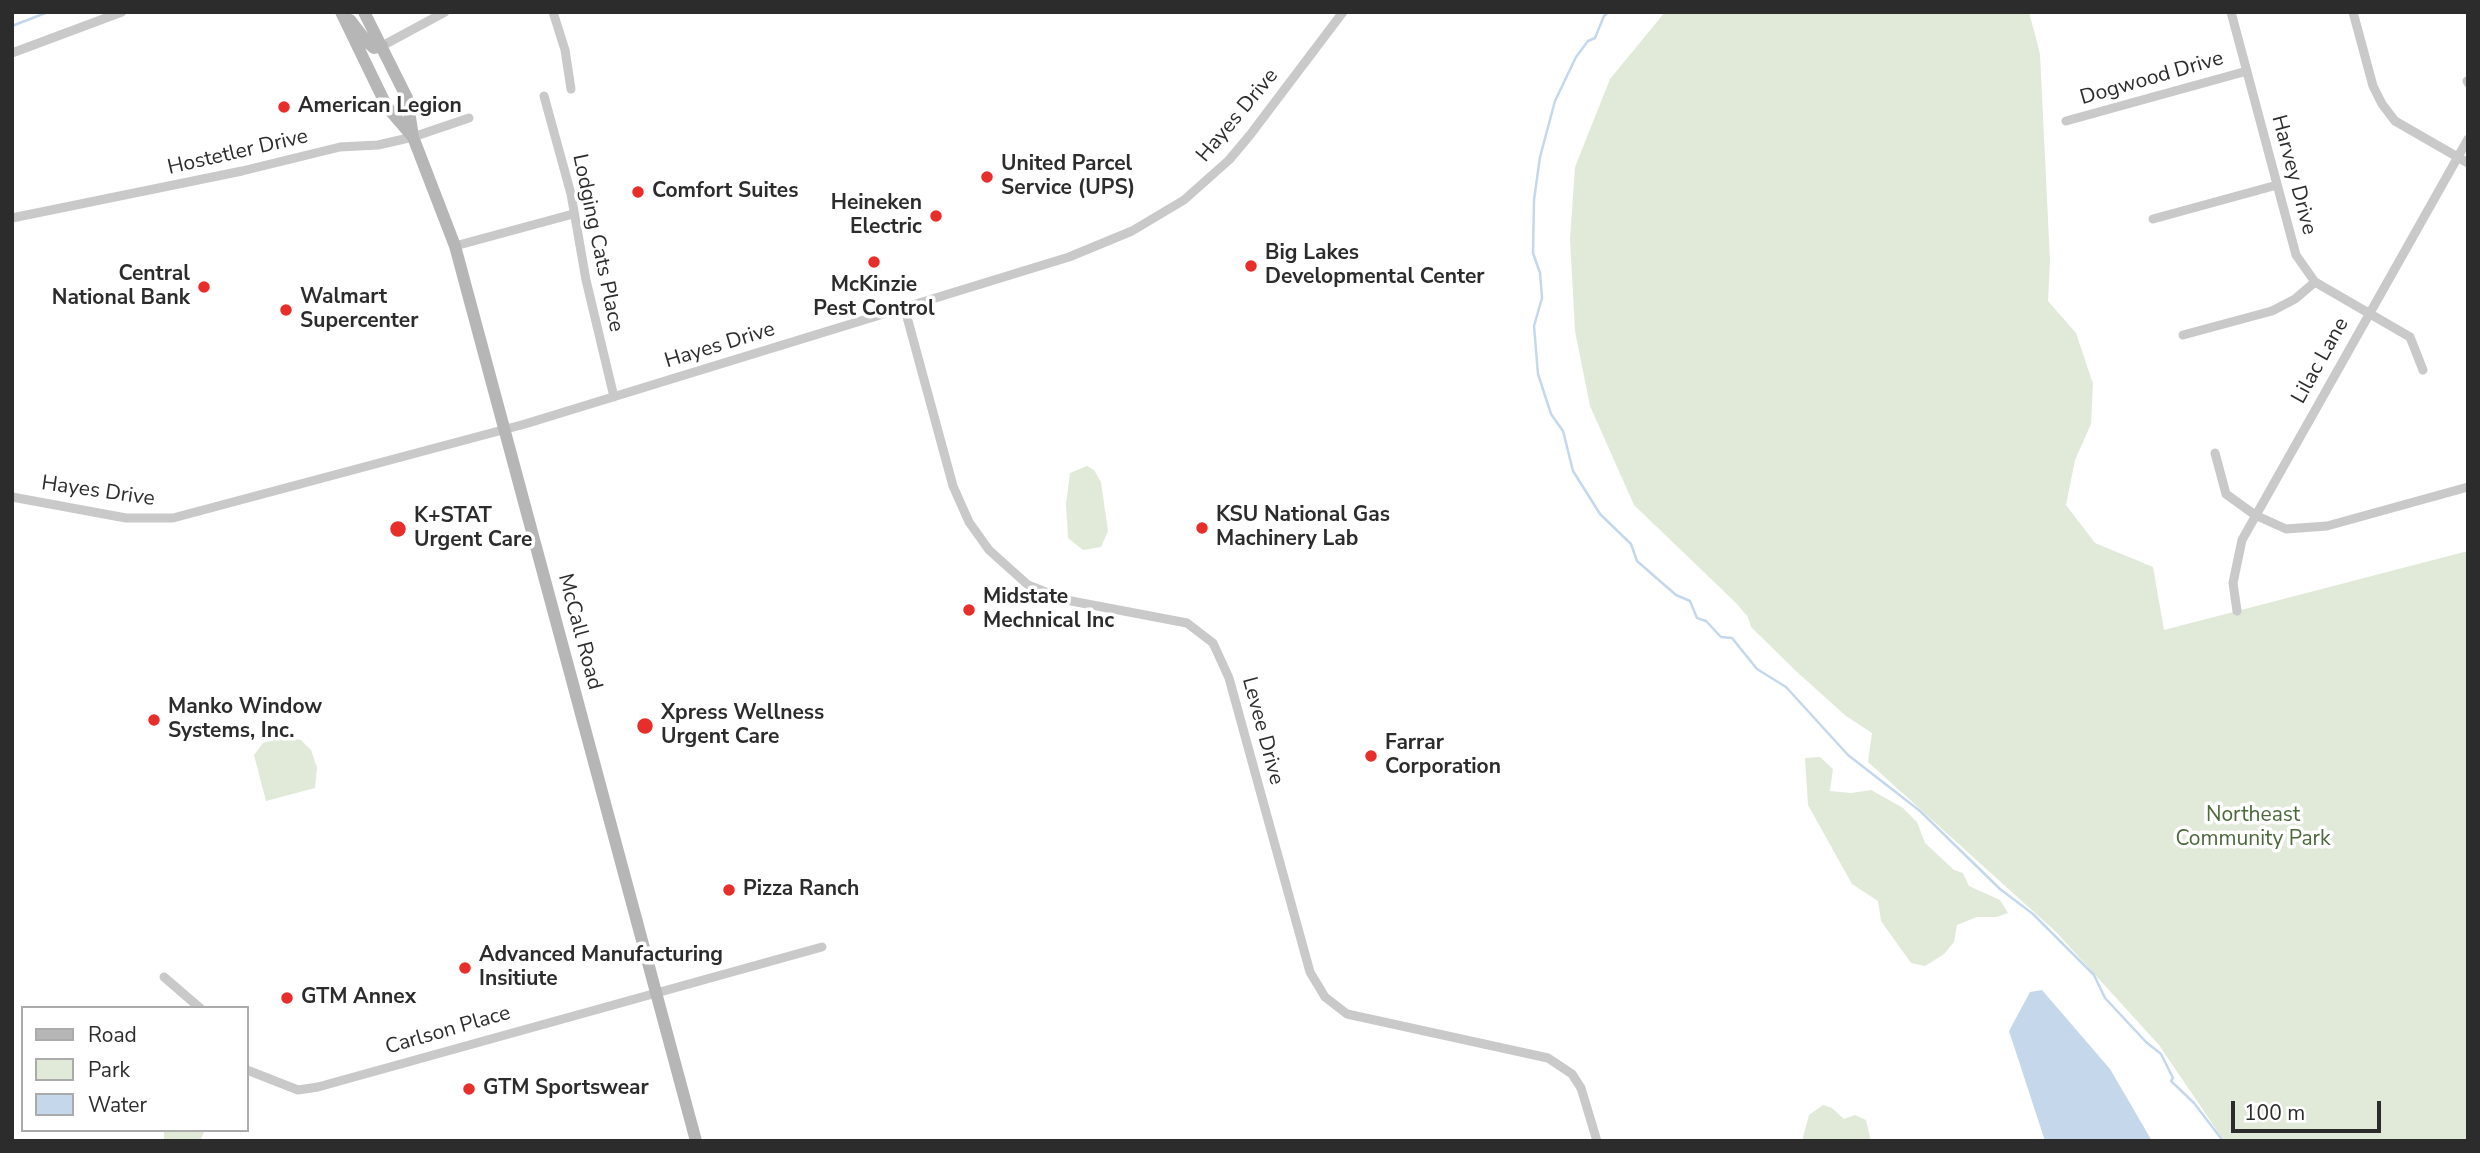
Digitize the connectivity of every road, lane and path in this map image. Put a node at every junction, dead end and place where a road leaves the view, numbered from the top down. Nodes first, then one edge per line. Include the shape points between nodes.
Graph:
1 (122, 12) edge
2 (341, 12) edge
3 (364, 12) edge
4 (444, 12) edge
5 (553, 12) edge
6 (1343, 12) edge
7 (2231, 12) edge
8 (2353, 12) edge
9 (382, 46) junction
10 (12, 54) edge
11 (2247, 71) junction
12 (571, 89) dead end
13 (544, 96) dead end
14 (469, 117) dead end
15 (2066, 121) dead end
16 (413, 137) junction
17 (2468, 139) edge
18 (2457, 157) junction
19 (2468, 163) edge
20 (2277, 186) junction
21 (573, 214) junction
22 (12, 218) edge
23 (2153, 219) dead end
24 (455, 246) junction
25 (2315, 282) junction
26 (904, 306) junction
27 (2368, 312) junction
28 (2183, 335) dead end
29 (2423, 370) dead end
30 (614, 397) junction
31 (504, 430) junction
32 (2215, 453) dead end
33 (2468, 488) edge
34 (12, 497) edge
35 (2255, 515) junction
36 (2237, 611) dead end
37 (822, 947) dead end
38 (164, 977) dead end
39 (657, 991) junction
40 (198, 1006) edge
41 (248, 1070) edge
42 (696, 1141) edge
43 (1597, 1141) edge

1 - 10 street
2 - 9 main road via 374,48
2 - 16 main road, McCall Road via 387,107
3 - 9 main road, McCall Road
4 - 9 street
5 - 12 street
6 - 26 street, Hayes Drive via 1250,135 1184,200 1132,231 1080,253
7 - 11 street, Harvey Drive
8 - 18 street via 2382,104 2395,121
9 - 16 main road, McCall Road via 407,98
11 - 15 street, Dogwood Drive
11 - 20 street, Harvey Drive
13 - 21 street, Lodging Cats Place
14 - 16 street, Hostetler Drive
16 - 22 street, Hostetler Drive via 340,147
16 - 24 main road, McCall Road
17 - 18 street, Lilac Lane
18 - 19 street
18 - 27 street, Lilac Lane
20 - 23 street
20 - 25 street, Harvey Drive via 2296,255
21 - 24 street
21 - 30 street, Lodging Cats Place
24 - 31 main road, McCall Road
25 - 27 street, Harvey Drive
25 - 28 street via 2272,311
26 - 30 street, Hayes Drive
26 - 43 street, Levee Drive via 953,486 969,522 989,550 1028,585 1066,600 1187,623 1213,643 1229,677 1310,972 1325,996 1347,1014 1548,1058 1572,1074 1581,1088
27 - 29 street, Harvey Drive via 2410,337
27 - 35 street, Lilac Lane
30 - 31 street, Hayes Drive
31 - 34 street, Hayes Drive via 173,518 126,518
31 - 39 main road, McCall Road
32 - 35 street via 2226,494
33 - 35 street via 2305,529 2286,529
35 - 36 street, Lilac Lane via 2236,556
37 - 39 street, Carlson Place
38 - 40 street
39 - 41 street, Carlson Place via 318,1087 298,1090
39 - 42 main road, McCall Road

